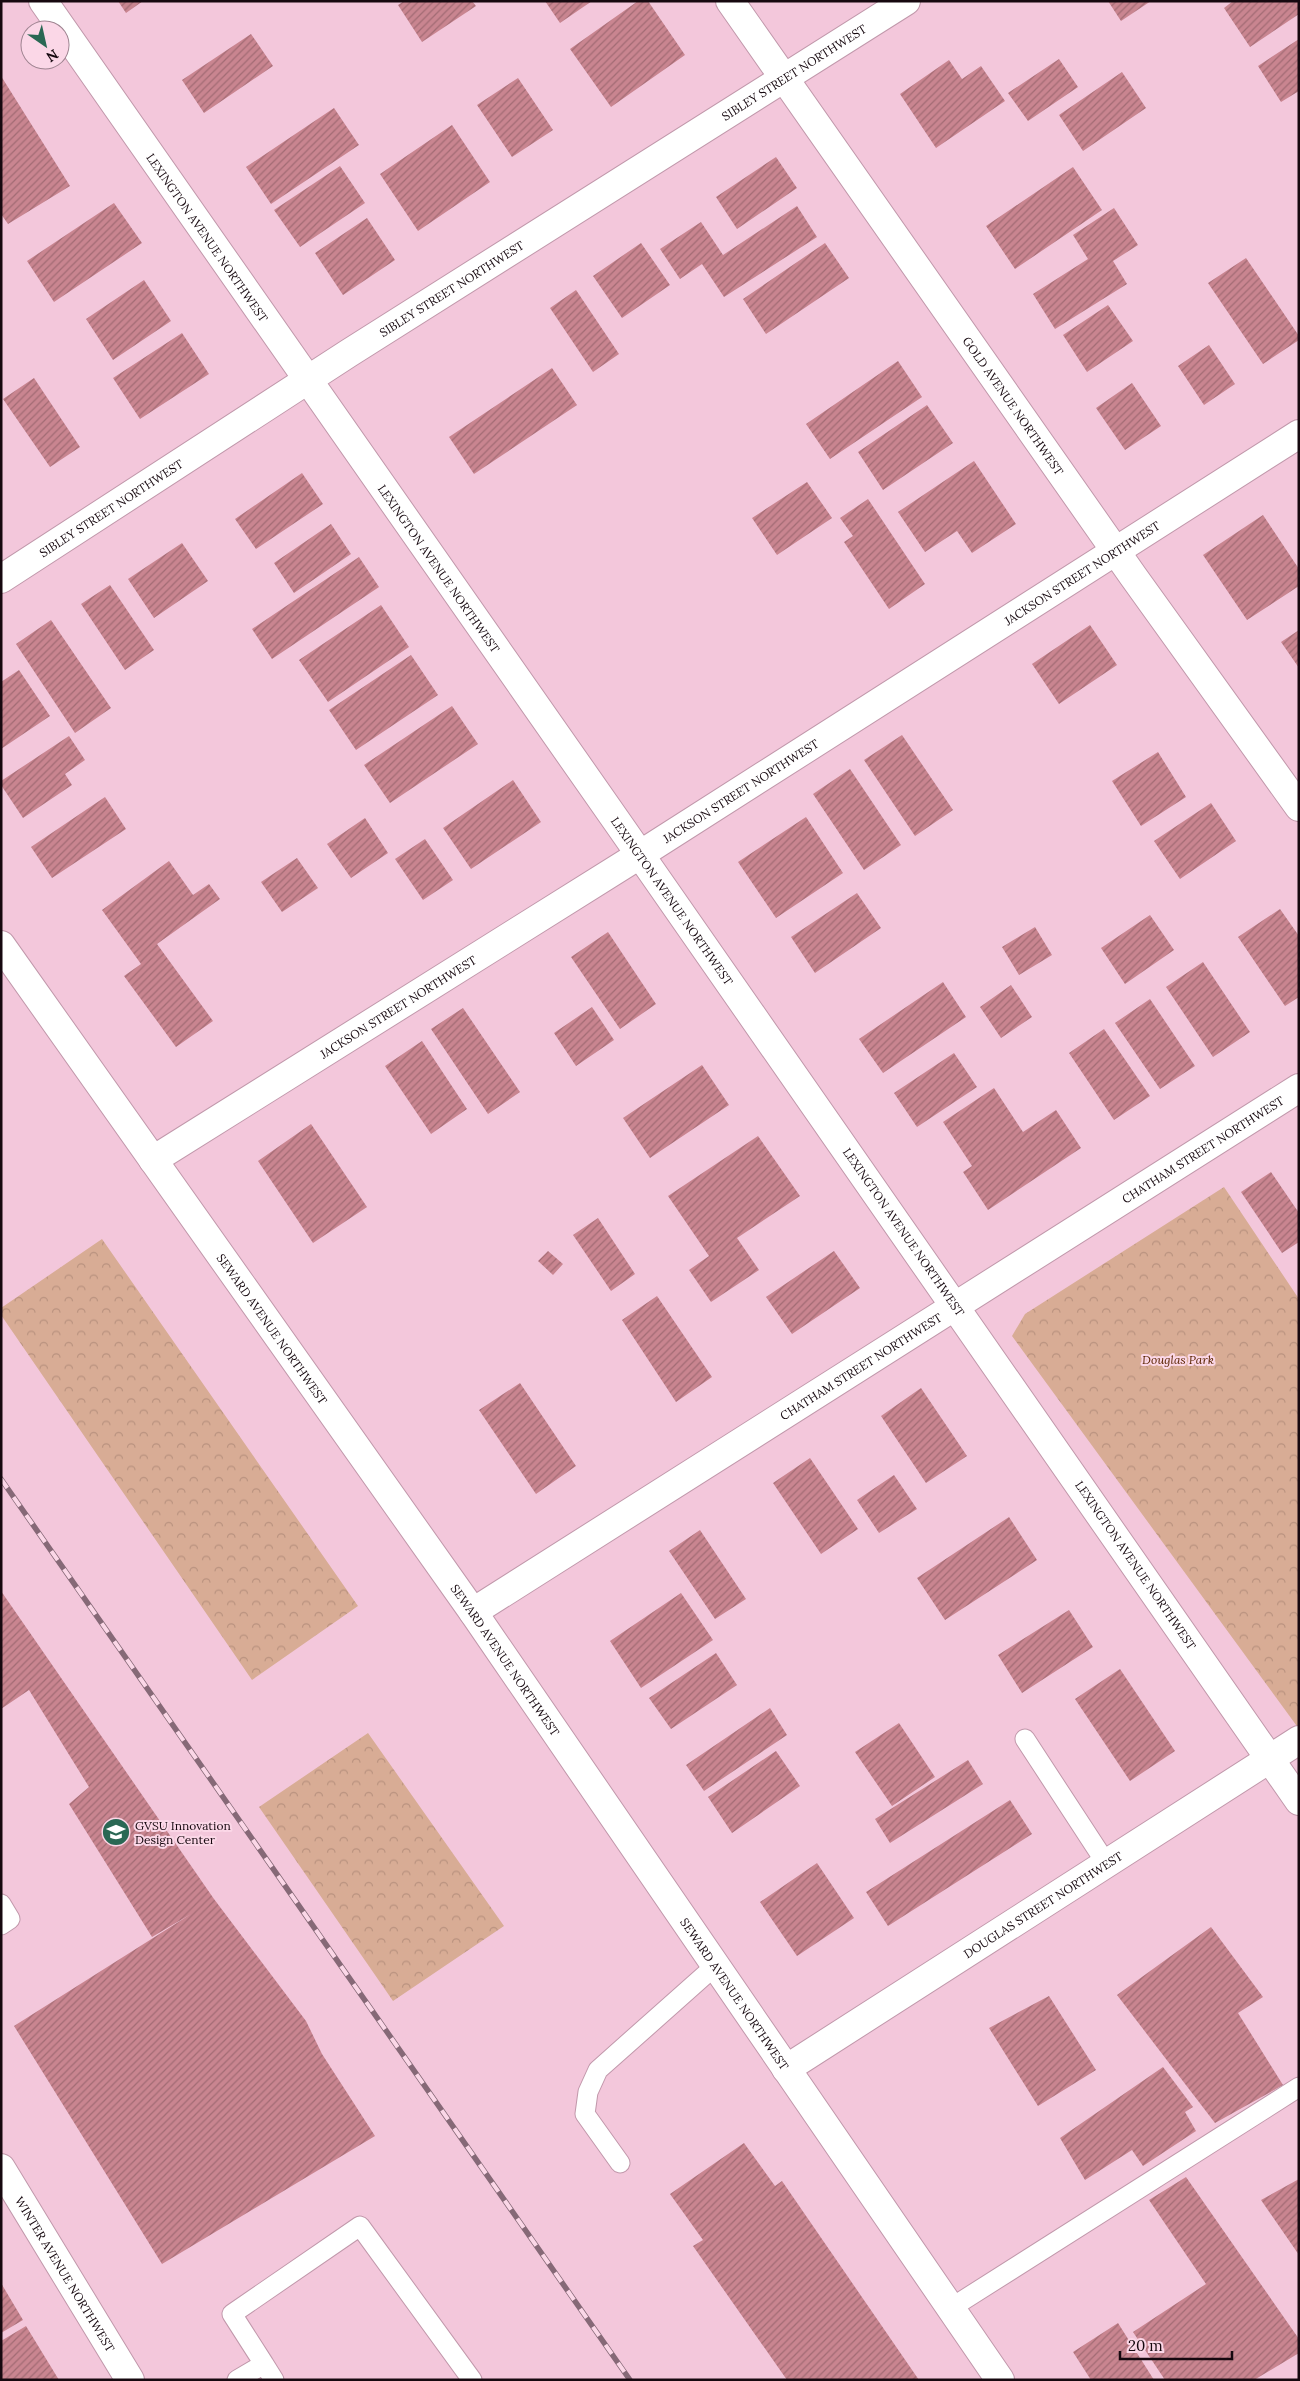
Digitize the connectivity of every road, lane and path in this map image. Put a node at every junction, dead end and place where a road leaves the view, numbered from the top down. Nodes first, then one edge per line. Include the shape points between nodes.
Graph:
1 (43, 1) edge
2 (730, 1) edge
3 (906, 1) edge
4 (784, 78) junction
5 (306, 381) junction
6 (1299, 434) edge
7 (1116, 550) junction
8 (1, 579) edge
9 (1299, 807) edge
10 (641, 854) junction
11 (1, 945) edge
12 (1299, 1088) edge
13 (153, 1160) junction
14 (956, 1307) junction
15 (473, 1612) junction
16 (1025, 1739) dead end
17 (1299, 1740) edge
18 (1269, 1758) junction
19 (1299, 1801) edge
20 (1106, 1863) junction
21 (1, 1904) edge
22 (1, 1924) edge
23 (715, 1966) junction
24 (786, 2070) junction
25 (1299, 2087) edge
26 (620, 2163) dead end
27 (1, 2168) edge
28 (951, 2308) junction
29 (264, 2364) junction
30 (130, 2380) edge
31 (238, 2380) edge
32 (274, 2380) edge
33 (472, 2380) edge
34 (1000, 2380) edge

1 - 5 street, LEXINGTON AVENUE NORTHWEST
2 - 4 street, GOLD AVENUE NORTHWEST
3 - 4 street, SIBLEY STREET NORTHWEST
4 - 5 street, SIBLEY STREET NORTHWEST
4 - 7 street, GOLD AVENUE NORTHWEST
5 - 8 street, SIBLEY STREET NORTHWEST
5 - 10 street, LEXINGTON AVENUE NORTHWEST
6 - 7 street, JACKSON STREET NORTHWEST
7 - 9 street, GOLD AVENUE NORTHWEST
7 - 10 street, JACKSON STREET NORTHWEST
10 - 13 street, JACKSON STREET NORTHWEST
10 - 14 street, LEXINGTON AVENUE NORTHWEST
11 - 13 street, SEWARD AVENUE NORTHWEST
12 - 14 street, CHATHAM STREET NORTHWEST
13 - 15 street, SEWARD AVENUE NORTHWEST
14 - 15 street, CHATHAM STREET NORTHWEST
14 - 18 street, LEXINGTON AVENUE NORTHWEST
15 - 23 street, SEWARD AVENUE NORTHWEST
16 - 20 lane
17 - 18 street, DOUGLAS STREET NORTHWEST
18 - 19 street, LEXINGTON AVENUE NORTHWEST
18 - 20 street, DOUGLAS STREET NORTHWEST
20 - 24 street, DOUGLAS STREET NORTHWEST
21 - 22 lane via 10,1919
23 - 24 street, SEWARD AVENUE NORTHWEST
23 - 26 lane via 598,2070 588,2092 585,2114
24 - 28 street, SEWARD AVENUE NORTHWEST
25 - 28 lane
27 - 30 street, WINTER AVENUE NORTHWEST
28 - 34 street, SEWARD AVENUE NORTHWEST
29 - 31 lane
29 - 32 lane
29 - 33 lane via 232,2314 360,2226

